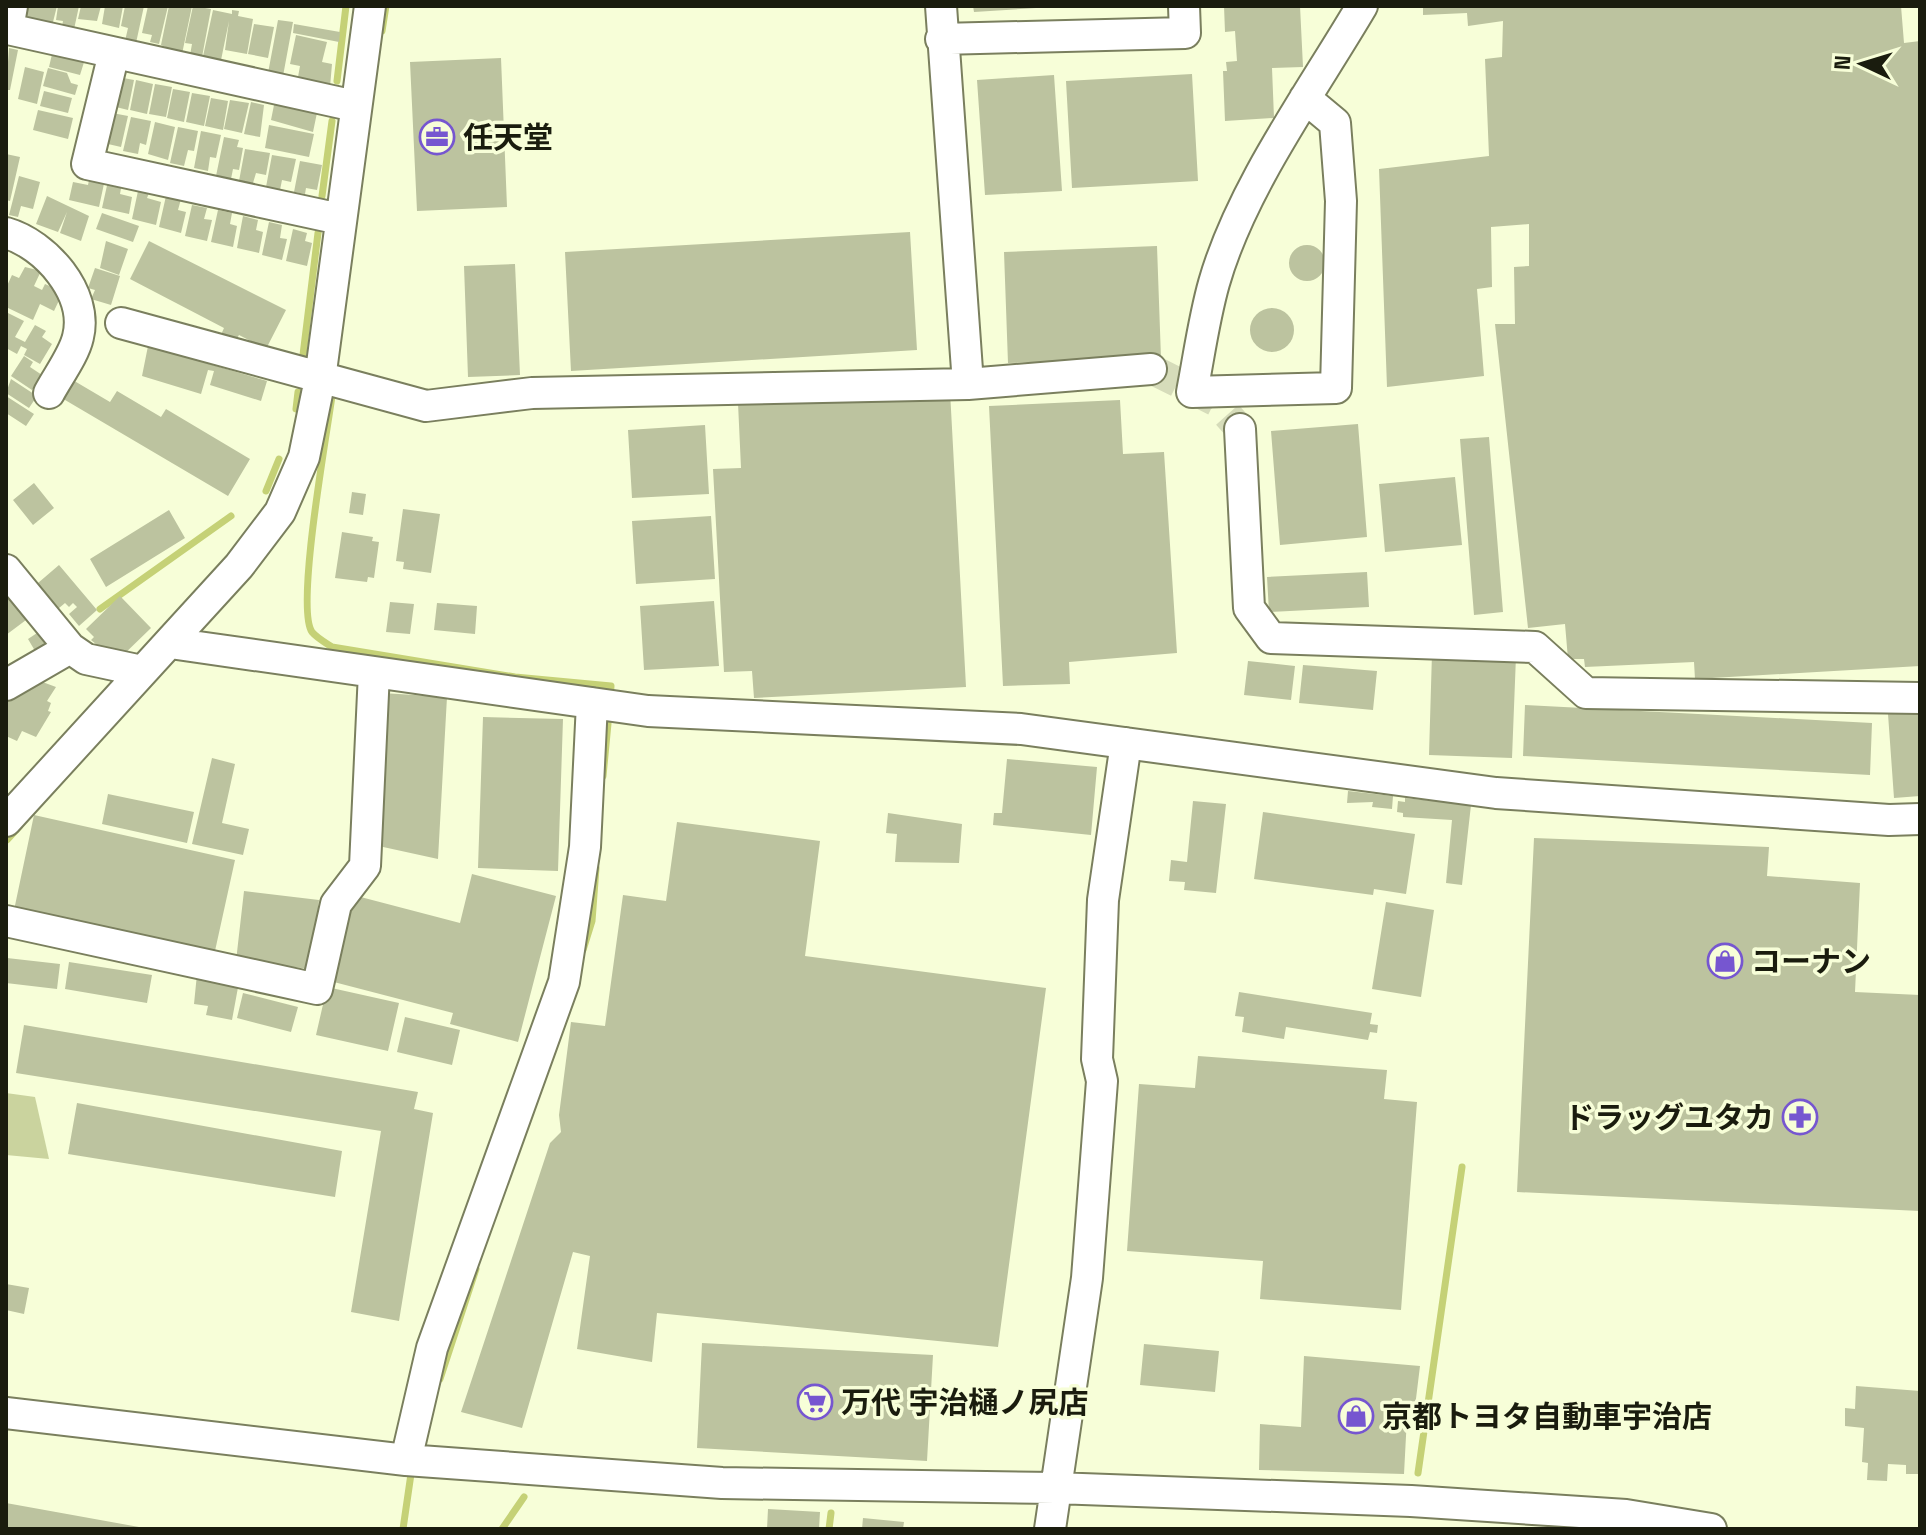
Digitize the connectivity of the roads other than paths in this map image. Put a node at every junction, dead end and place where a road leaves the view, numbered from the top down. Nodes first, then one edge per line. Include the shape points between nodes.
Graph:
1 (12, 6) edge
2 (370, 6) edge
3 (941, 6) edge
4 (1184, 6) edge
5 (1362, 6) edge
6 (941, 39) junction
7 (114, 53) junction
8 (1305, 98) junction
9 (355, 106) junction
10 (340, 219) junction
11 (6, 233) edge
12 (121, 323) dead end
13 (1151, 369) tunnel mouth
14 (320, 379) junction
15 (968, 384) junction
16 (49, 393) dead end
17 (1240, 429) tunnel mouth
18 (6, 570) edge
19 (170, 643) junction
20 (70, 648) junction
21 (142, 671) junction
22 (374, 672) junction
23 (6, 685) edge
24 (1920, 698) edge
25 (592, 703) junction
26 (1126, 743) junction
27 (19, 787) edge
28 (1920, 819) edge
29 (6, 821) edge
30 (6, 921) edge
31 (6, 1413) edge
32 (406, 1460) junction
33 (1055, 1488) junction
34 (1411, 1515) edge
35 (1050, 1529) edge
36 (1711, 1529) edge

1 - 7 street via 8,29
2 - 9 street
3 - 6 street
4 - 6 street via 1185,33
5 - 8 street
6 - 15 street
7 - 9 street
7 - 10 street via 87,164
8 - 8 street via 1239,221 1215,282 1192,392 1336,388 1341,201 1335,123
9 - 10 street
10 - 14 street
11 - 16 street via 22,238 55,267 76,295 78,336
12 - 14 street
13 - 15 street
14 - 15 street via 426,406 532,393
14 - 19 street via 304,457 280,512
17 - 24 street via 1249,608 1271,638 1535,647 1586,693
18 - 20 street
19 - 21 street
19 - 22 street
20 - 21 street via 86,659
20 - 23 street
21 - 27 street
22 - 25 street
22 - 30 street via 365,866 336,904 317,989
25 - 26 street via 648,711 1021,729
25 - 32 street via 585,847 564,982 432,1348
26 - 28 street via 1496,793
26 - 33 street via 1103,900 1097,1059 1102,1081 1087,1278
27 - 29 street
31 - 32 street
32 - 33 street via 722,1483
33 - 34 street
33 - 35 street
34 - 36 street via 1626,1515

